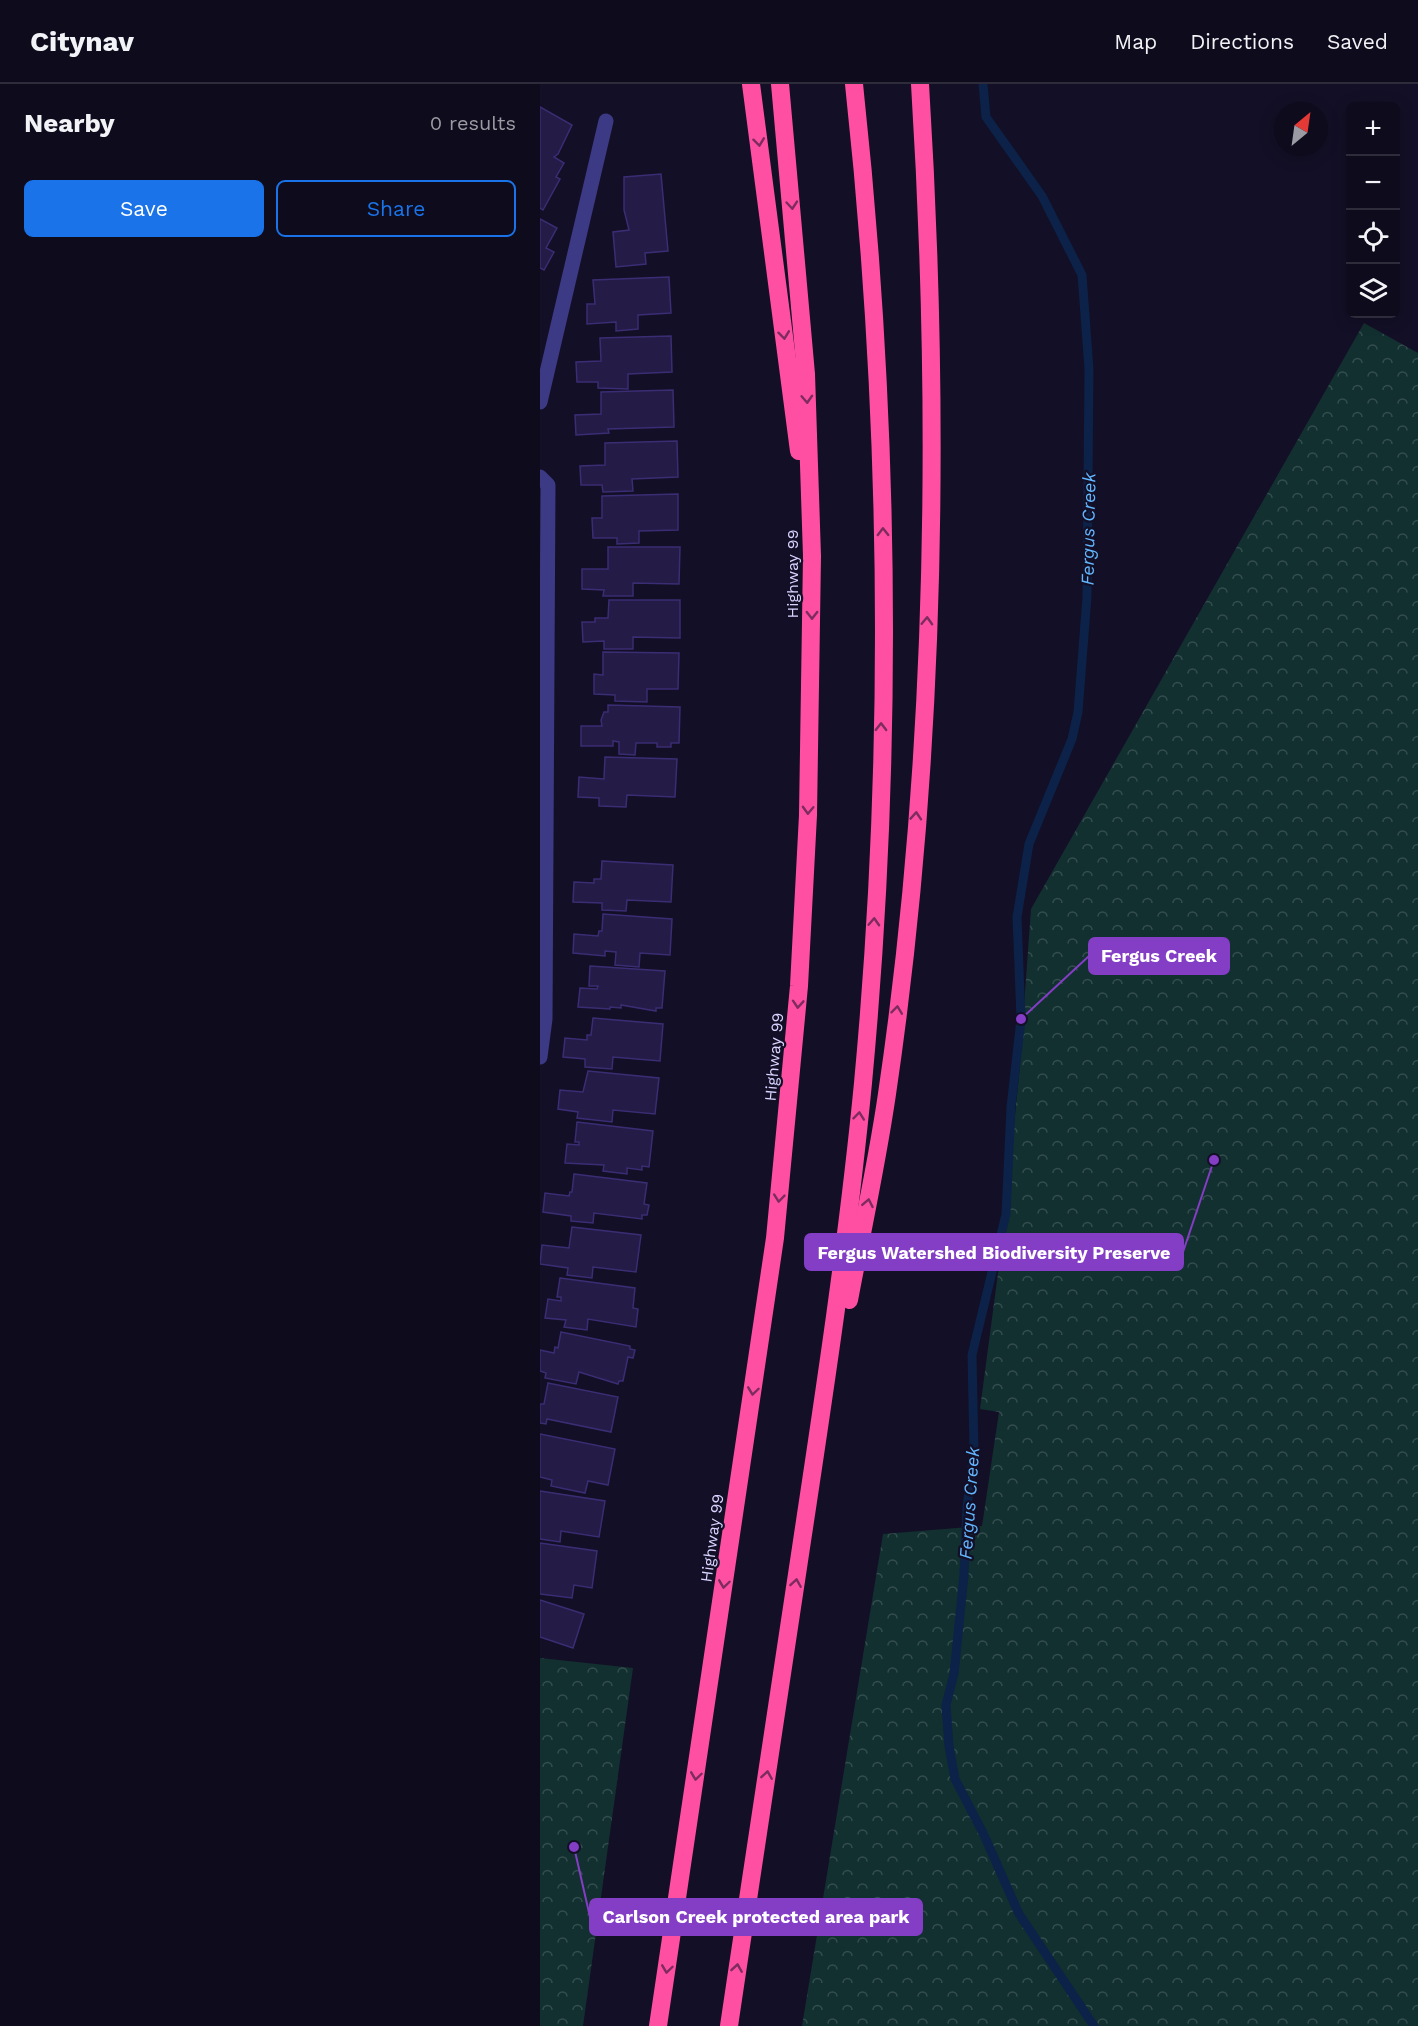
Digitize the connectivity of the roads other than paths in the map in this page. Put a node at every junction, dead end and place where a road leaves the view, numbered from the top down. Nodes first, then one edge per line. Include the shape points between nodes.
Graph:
1 (751, 84) edge
2 (780, 84) edge
3 (854, 84) edge
4 (920, 84) edge
5 (606, 122) dead end
6 (540, 402) edge
7 (540, 477) edge
8 (812, 556) junction
9 (540, 1057) edge
10 (807, 1507) junction
11 (658, 2026) edge
12 (729, 2026) edge

1 -> 8 highway
2 -> 8 highway, Highway 99 via 806,374
10 -> 3 highway via 857,1143 871,981 879,817 882,461 870,256
10 -> 4 highway via 887,1094 916,818 932,469 930,273
5 - 6 lane
7 - 9 lane via 548,485 548,508 545,1019
8 -> 11 highway, Highway 99 via 808,815 786,1132 762,1333
12 -> 10 highway

